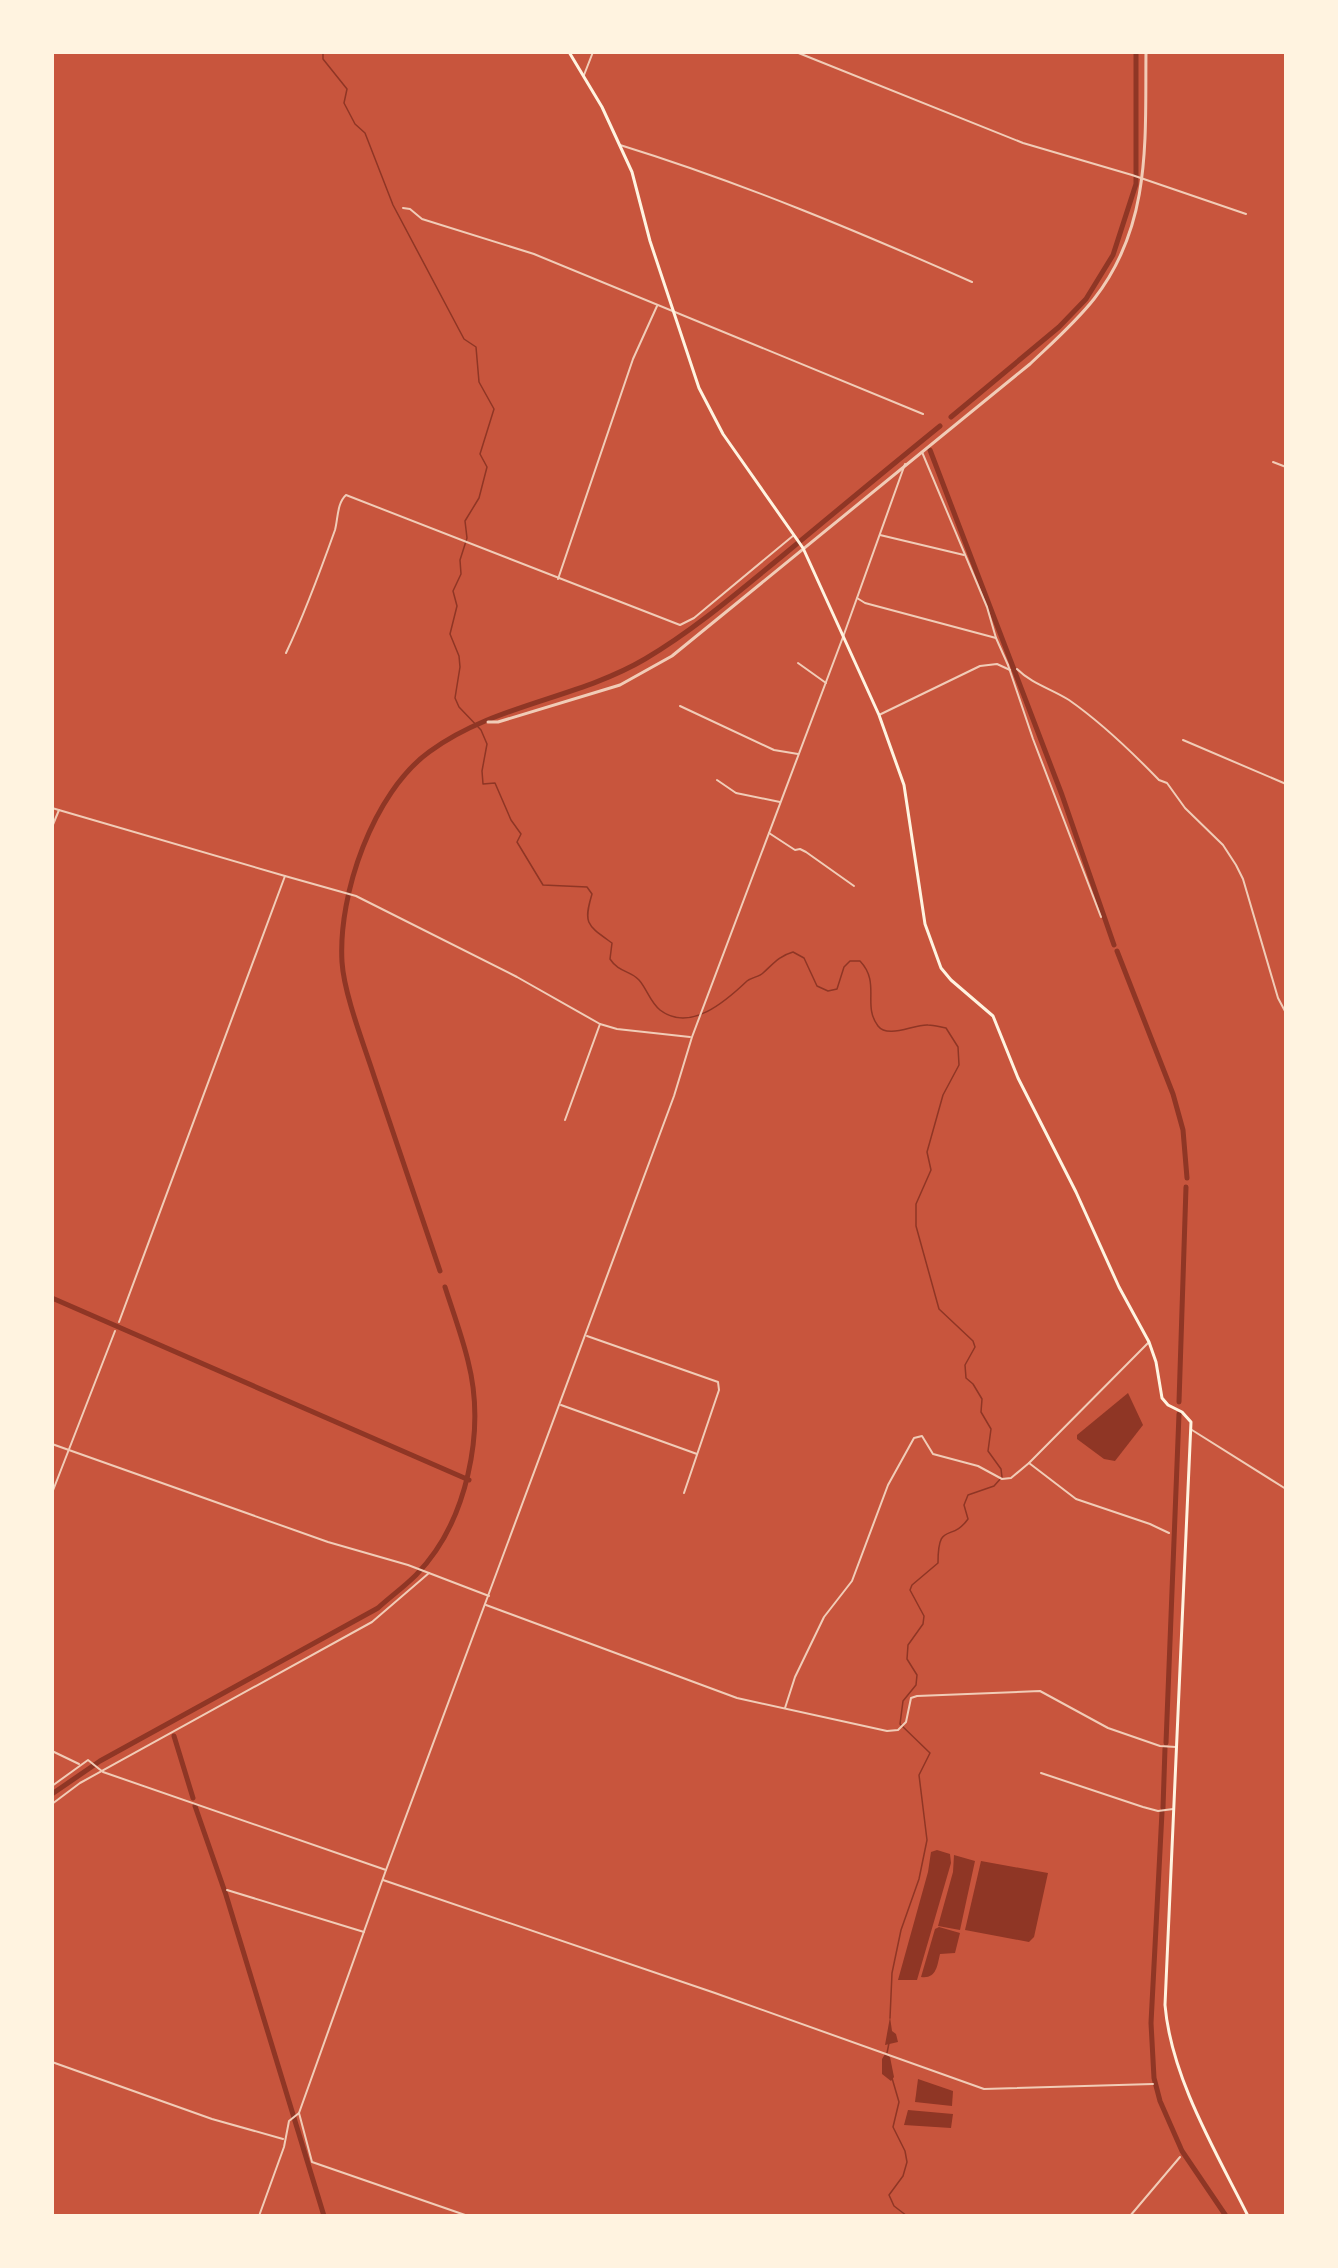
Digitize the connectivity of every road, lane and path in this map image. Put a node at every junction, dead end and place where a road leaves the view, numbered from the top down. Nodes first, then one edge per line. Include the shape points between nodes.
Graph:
1 (569, 52) edge
2 (593, 52) edge
3 (796, 52) edge
4 (1146, 52) edge
5 (583, 78) junction
6 (620, 145) junction
7 (1143, 179) junction
8 (403, 208) dead end
9 (1246, 214) dead end
10 (972, 282) dead end
11 (657, 306) junction
12 (672, 312) junction
13 (923, 414) dead end
14 (922, 451) junction
15 (1274, 462) dead end
16 (905, 464) junction
17 (1286, 467) edge
18 (794, 535) junction
19 (879, 535) junction
20 (803, 547) junction
21 (964, 555) junction
22 (558, 579) junction
23 (857, 598) junction
24 (843, 637) junction
25 (996, 638) junction
26 (286, 653) dead end
27 (798, 663) dead end
28 (1008, 665) junction
29 (1017, 669) dead end
30 (826, 682) junction
31 (680, 706) dead end
32 (879, 715) junction
33 (488, 722) dead end
34 (1183, 740) dead end
35 (798, 754) junction
36 (717, 780) dead end
37 (1286, 784) edge
38 (780, 802) junction
39 (52, 808) edge
40 (59, 810) junction
41 (52, 827) edge
42 (769, 833) junction
43 (285, 876) junction
44 (854, 886) dead end
45 (1101, 917) dead end
46 (1286, 1013) edge
47 (600, 1024) junction
48 (692, 1037) junction
49 (565, 1120) dead end
50 (119, 1322) dead end
51 (115, 1331) dead end
52 (586, 1336) junction
53 (1149, 1342) junction
54 (561, 1405) junction
55 (1192, 1430) junction
56 (52, 1444) edge
57 (68, 1451) junction
58 (697, 1455) junction
59 (1029, 1463) junction
60 (1286, 1489) edge
61 (52, 1493) edge
62 (684, 1493) dead end
63 (1169, 1533) dead end
64 (429, 1573) junction
65 (490, 1596) junction
66 (486, 1605) junction
67 (785, 1708) junction
68 (1176, 1747) junction
69 (52, 1751) edge
70 (79, 1764) junction
71 (104, 1772) junction
72 (1041, 1773) dead end
73 (52, 1786) edge
74 (52, 1804) edge
75 (1173, 1809) junction
76 (386, 1870) junction
77 (382, 1880) junction
78 (227, 1890) dead end
79 (364, 1932) junction
80 (52, 2062) edge
81 (1153, 2085) dead end
82 (299, 2113) junction
83 (284, 2139) junction
84 (1180, 2157) dead end
85 (259, 2216) edge
86 (468, 2216) edge
87 (1130, 2216) edge
88 (1248, 2216) edge

1 - 5 main road
2 - 5 street
3 - 7 street via 1023,143
4 - 7 street
5 - 6 main road
6 - 10 street via 685,165 820,217
6 - 12 main road via 632,172
7 - 9 street
7 - 14 street via 1133,225 1096,297 1030,364
8 - 11 street via 422,219 534,254
11 - 12 street
11 - 22 street via 633,359
12 - 13 street
12 - 18 main road via 699,388 723,434
14 - 16 street
14 - 21 street
15 - 17 street
16 - 19 street
16 - 20 street
18 - 20 main road
18 - 22 street via 694,618 680,625
19 - 21 street
19 - 23 street
20 - 24 main road
20 - 33 street via 672,656 644,674 555,706
21 - 25 street via 987,606
22 - 26 street via 346,495 311,600
23 - 24 street
23 - 25 street
24 - 30 street
24 - 32 main road
25 - 28 street
27 - 30 street
28 - 32 street via 1010,670 997,664 980,666
28 - 45 street
29 - 46 street via 1066,699 1124,744 1159,780 1167,783 1185,808 1223,845 1244,879 1278,998
30 - 35 street
31 - 35 street via 774,750
32 - 53 main road via 904,784 926,924 942,968 993,1016 1018,1078
34 - 37 street
35 - 38 street
36 - 38 street via 736,793
38 - 42 street
39 - 40 street
40 - 41 street
40 - 43 street
42 - 44 street via 795,850 806,852
42 - 48 street
43 - 47 street via 352,894 517,977
43 - 50 street
47 - 48 street
47 - 49 street
48 - 52 street
51 - 57 street
52 - 54 street
52 - 58 street via 718,1382 719,1390
53 - 55 main road via 1162,1398 1187,1417
53 - 59 street
54 - 58 street
54 - 65 street
55 - 60 street
55 - 68 main road
56 - 57 street
57 - 61 street
57 - 64 street
58 - 62 street
59 - 63 street via 1076,1499
59 - 67 street via 1011,1478 1002,1479 978,1466 939,1457 922,1436 914,1438 888,1485 852,1581 824,1617 795,1677
64 - 65 street
64 - 71 street via 372,1622
65 - 66 street
66 - 67 street via 737,1698
66 - 76 street
67 - 68 street via 887,1731 898,1730 906,1722 911,1698 917,1696 1040,1691 1108,1728 1160,1746
68 - 75 main road
69 - 70 street
70 - 71 street via 88,1760
70 - 73 street
71 - 74 street via 80,1783
71 - 76 street
72 - 75 street via 1143,1807
75 - 88 main road via 1167,2022 1204,2130
76 - 77 street
77 - 79 street
77 - 81 street via 883,2051 984,2090
78 - 79 street
79 - 82 street
80 - 83 street via 212,2119
82 - 83 street via 289,2121
82 - 86 street via 312,2162
83 - 85 street
84 - 87 street

